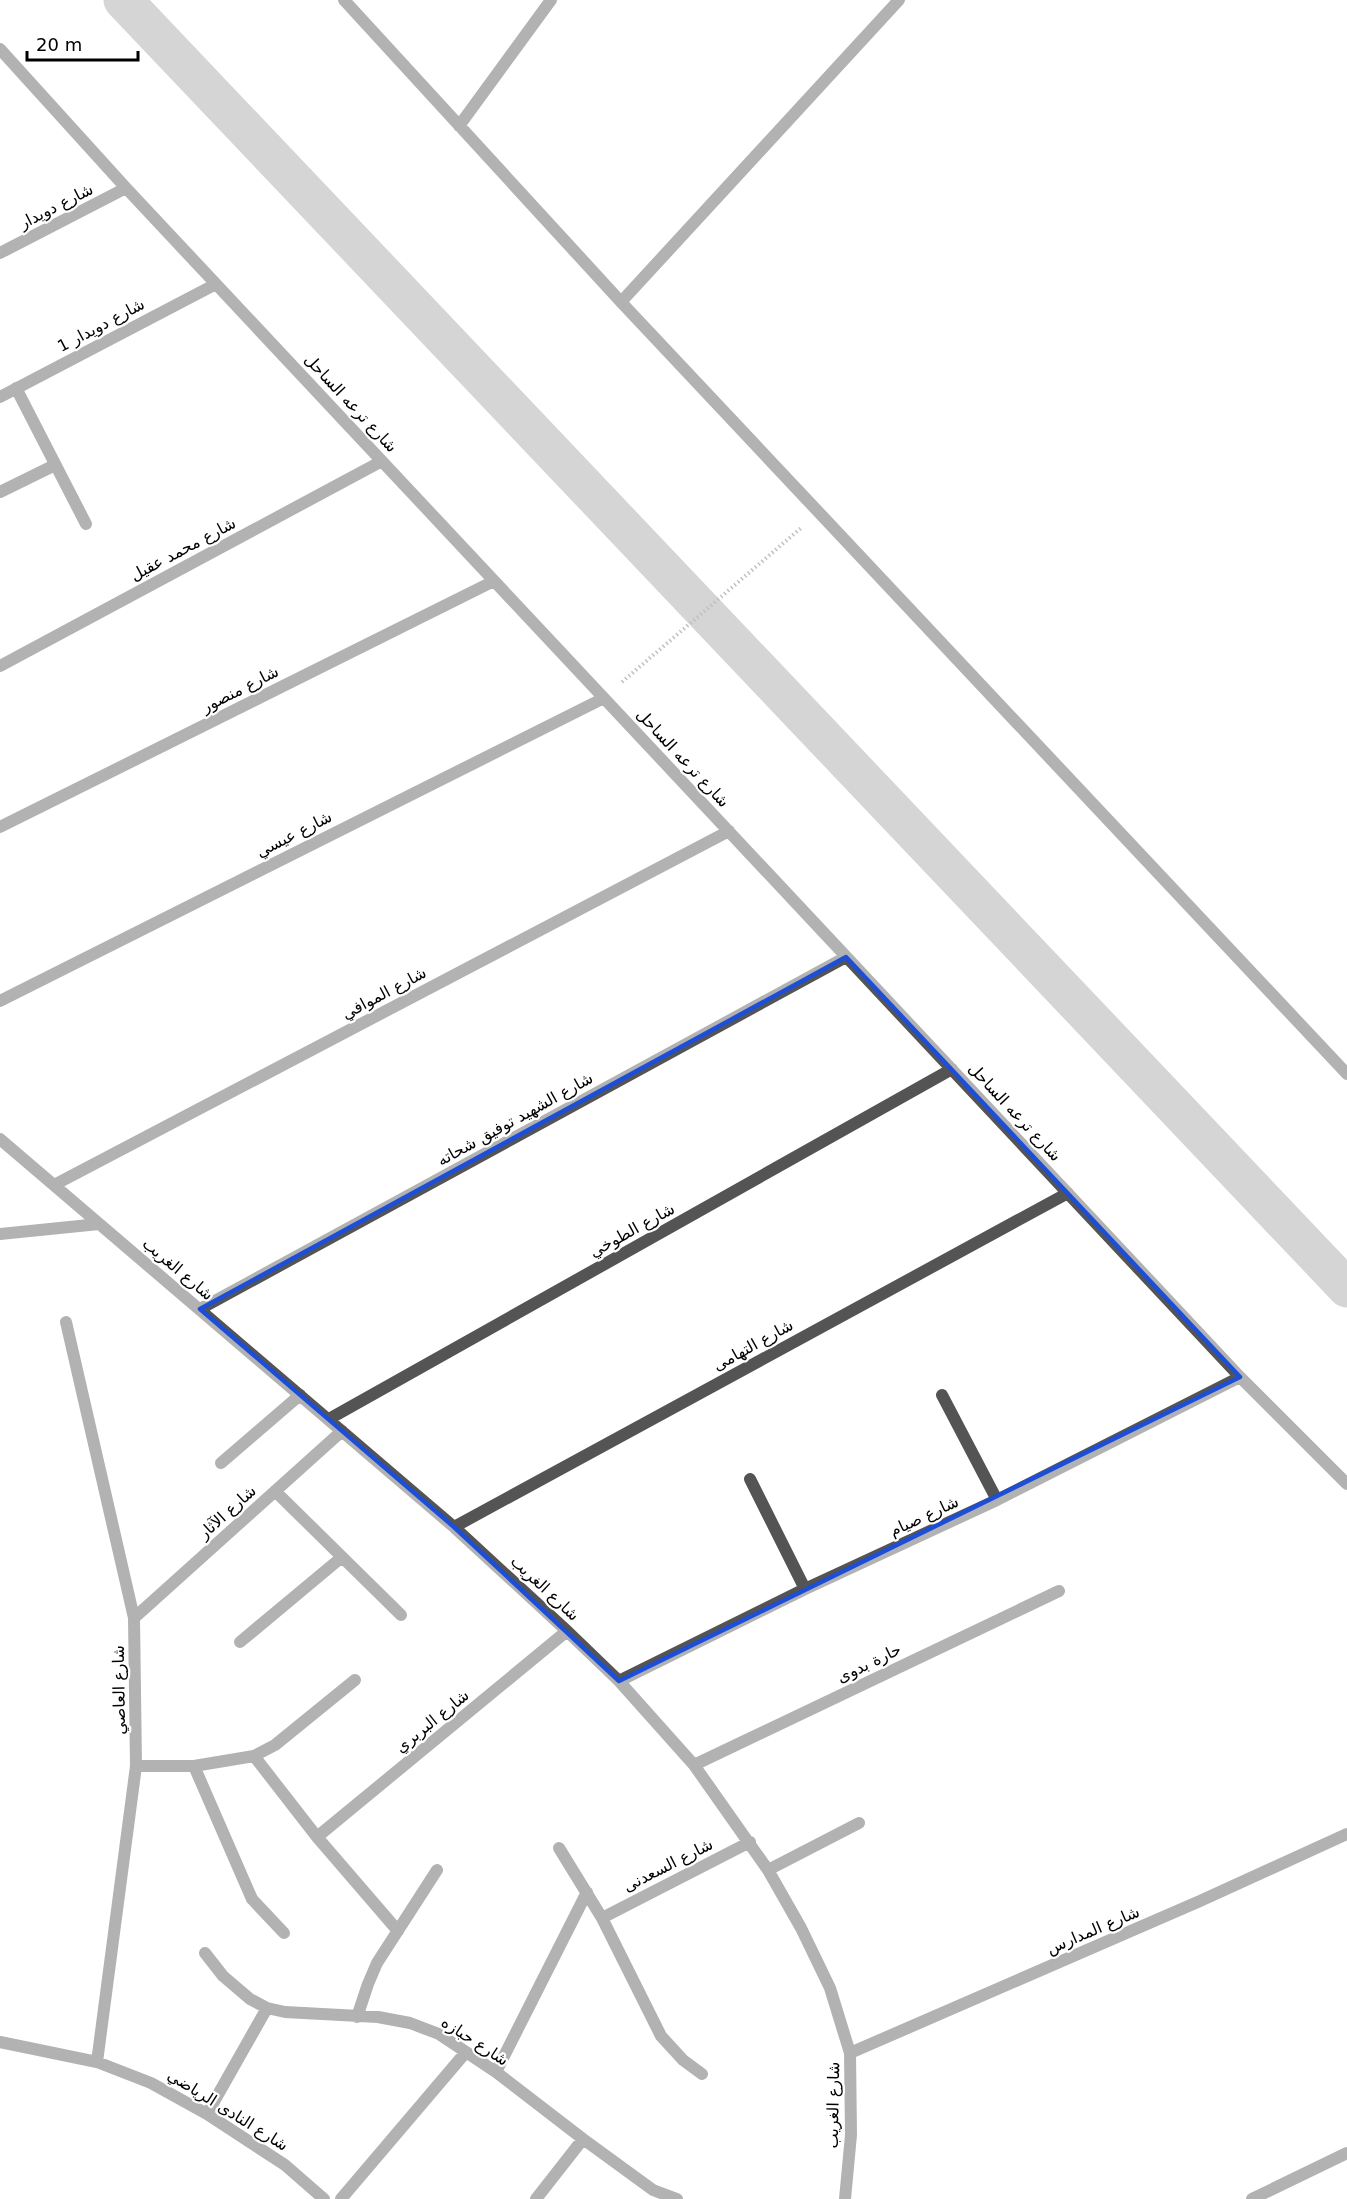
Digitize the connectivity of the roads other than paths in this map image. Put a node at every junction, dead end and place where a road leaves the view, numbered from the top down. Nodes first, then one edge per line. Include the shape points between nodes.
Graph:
1 (344, 0) edge
2 (551, 0) edge
3 (899, 0) edge
4 (0, 49) edge
5 (459, 126) junction
6 (126, 188) junction
7 (0, 254) edge
8 (216, 284) junction
9 (621, 302) junction
10 (16, 388) junction
11 (0, 397) edge
12 (382, 461) junction
13 (55, 465) junction
14 (0, 492) edge
15 (86, 524) dead end
16 (494, 581) junction
17 (0, 666) edge
18 (604, 698) junction
19 (0, 827) edge
20 (729, 831) junction
21 (846, 957) junction
22 (0, 1001) edge
23 (952, 1069) junction
24 (1347, 1074) edge
25 (0, 1139) edge
26 (54, 1185) junction
27 (1068, 1193) junction
28 (99, 1224) junction
29 (0, 1234) edge
30 (200, 1310) junction
31 (66, 1322) dead end
32 (1240, 1377) junction
33 (300, 1395) junction
34 (942, 1395) dead end
35 (329, 1419) junction
36 (342, 1431) junction
37 (221, 1463) dead end
38 (750, 1479) dead end
39 (1347, 1484) edge
40 (275, 1491) junction
41 (997, 1500) junction
42 (454, 1527) junction
43 (342, 1557) junction
44 (805, 1589) junction
45 (1059, 1591) dead end
46 (401, 1615) dead end
47 (134, 1618) junction
48 (567, 1630) junction
49 (240, 1642) dead end
50 (355, 1680) dead end
51 (619, 1681) junction
52 (254, 1756) junction
53 (694, 1765) junction
54 (136, 1766) junction
55 (194, 1766) junction
56 (859, 1823) dead end
57 (1347, 1834) edge
58 (317, 1837) junction
59 (750, 1842) junction
60 (559, 1848) dead end
61 (437, 1870) dead end
62 (768, 1870) junction
63 (587, 1892) junction
64 (602, 1918) junction
65 (398, 1932) junction
66 (284, 1933) dead end
67 (205, 1953) dead end
68 (267, 2008) junction
69 (357, 2017) junction
70 (0, 2042) edge
71 (466, 2052) junction
72 (850, 2053) junction
73 (97, 2062) junction
74 (496, 2072) junction
75 (702, 2074) dead end
76 (207, 2114) junction
77 (583, 2139) junction
78 (1347, 2153) edge
79 (324, 2199) edge
80 (341, 2199) edge
81 (536, 2199) edge
82 (677, 2199) edge
83 (844, 2199) edge
84 (1252, 2199) edge

1 - 5 street
2 - 5 street
3 - 9 street
4 - 6 street, شارع ترعه الساحل
5 - 9 street
6 - 7 street, شارع دويدار
6 - 8 street, شارع ترعه الساحل
8 - 10 street, شارع دويدار 1
8 - 12 street, شارع ترعه الساحل
9 - 24 street
10 - 11 street, شارع دويدار 1
10 - 13 street
12 - 16 street, شارع ترعه الساحل
12 - 17 street, شارع محمد عقيل
13 - 14 street
13 - 15 street
16 - 18 street, شارع ترعه الساحل
16 - 19 street, شارع منصور
18 - 20 street, شارع ترعه الساحل
18 - 22 street, شارع عيسي
20 - 21 street, شارع ترعه الساحل
20 - 26 street, شارع الموافي
21 - 23 street, شارع ترعه الساحل
21 - 30 street, شارع الشهيد توفيق شحاته
23 - 27 street, شارع ترعه الساحل
23 - 35 street, شارع الطوخي
25 - 26 street, شارع الغريب
26 - 28 street, شارع الغريب
27 - 32 street, شارع ترعه الساحل
27 - 42 street, شارع التهامى
28 - 29 street
28 - 30 street, شارع الغريب
30 - 33 street, شارع الغريب
31 - 47 street, شارع العاصي
32 - 39 street, شارع ترعه الساحل
32 - 41 street, شارع صيام
33 - 35 street, شارع الغريب
33 - 37 street
34 - 41 street
35 - 36 street, شارع الغريب
36 - 40 street, شارع الآثار
36 - 42 street, شارع الغريب
38 - 44 street
40 - 43 street
40 - 47 street, شارع الآثار
41 - 44 street, شارع صيام
42 - 48 street, شارع الغريب
43 - 46 street
43 - 49 street
44 - 51 street, شارع صيام
45 - 53 street, حارة بدوى
47 - 54 street, شارع العاصي
48 - 51 street, شارع الغريب
48 - 58 street, شارع البربري
50 - 52 street via 274,1745
51 - 53 street, شارع الغريب
52 - 55 street
52 - 58 street
53 - 59 street, شارع الغريب
54 - 55 street
54 - 73 street, شارع العاصي
55 - 66 street via 252,1899
56 - 62 street
57 - 72 street, شارع المدارس
58 - 65 street
59 - 62 street, شارع الغريب
59 - 64 street, شارع السعدنى
60 - 63 street
61 - 65 street
62 - 72 street, شارع الغريب via 830,1988
63 - 64 street
63 - 74 street
64 - 75 street via 662,2036
65 - 69 street via 377,1963
67 - 68 street, شارع حبازه via 223,1976
68 - 69 street, شارع حبازه
68 - 76 street
69 - 71 street, شارع حبازه via 410,2023 439,2034
70 - 73 street, شارع النادى الرياضي
71 - 74 street, شارع حبازه
71 - 80 street
72 - 83 street, شارع الغريب via 851,2135
73 - 76 street, شارع النادى الرياضي via 151,2083
74 - 77 street, شارع حبازه
76 - 79 street, شارع النادى الرياضي via 285,2165
77 - 81 street
77 - 82 street, شارع حبازه via 653,2190
78 - 84 street

